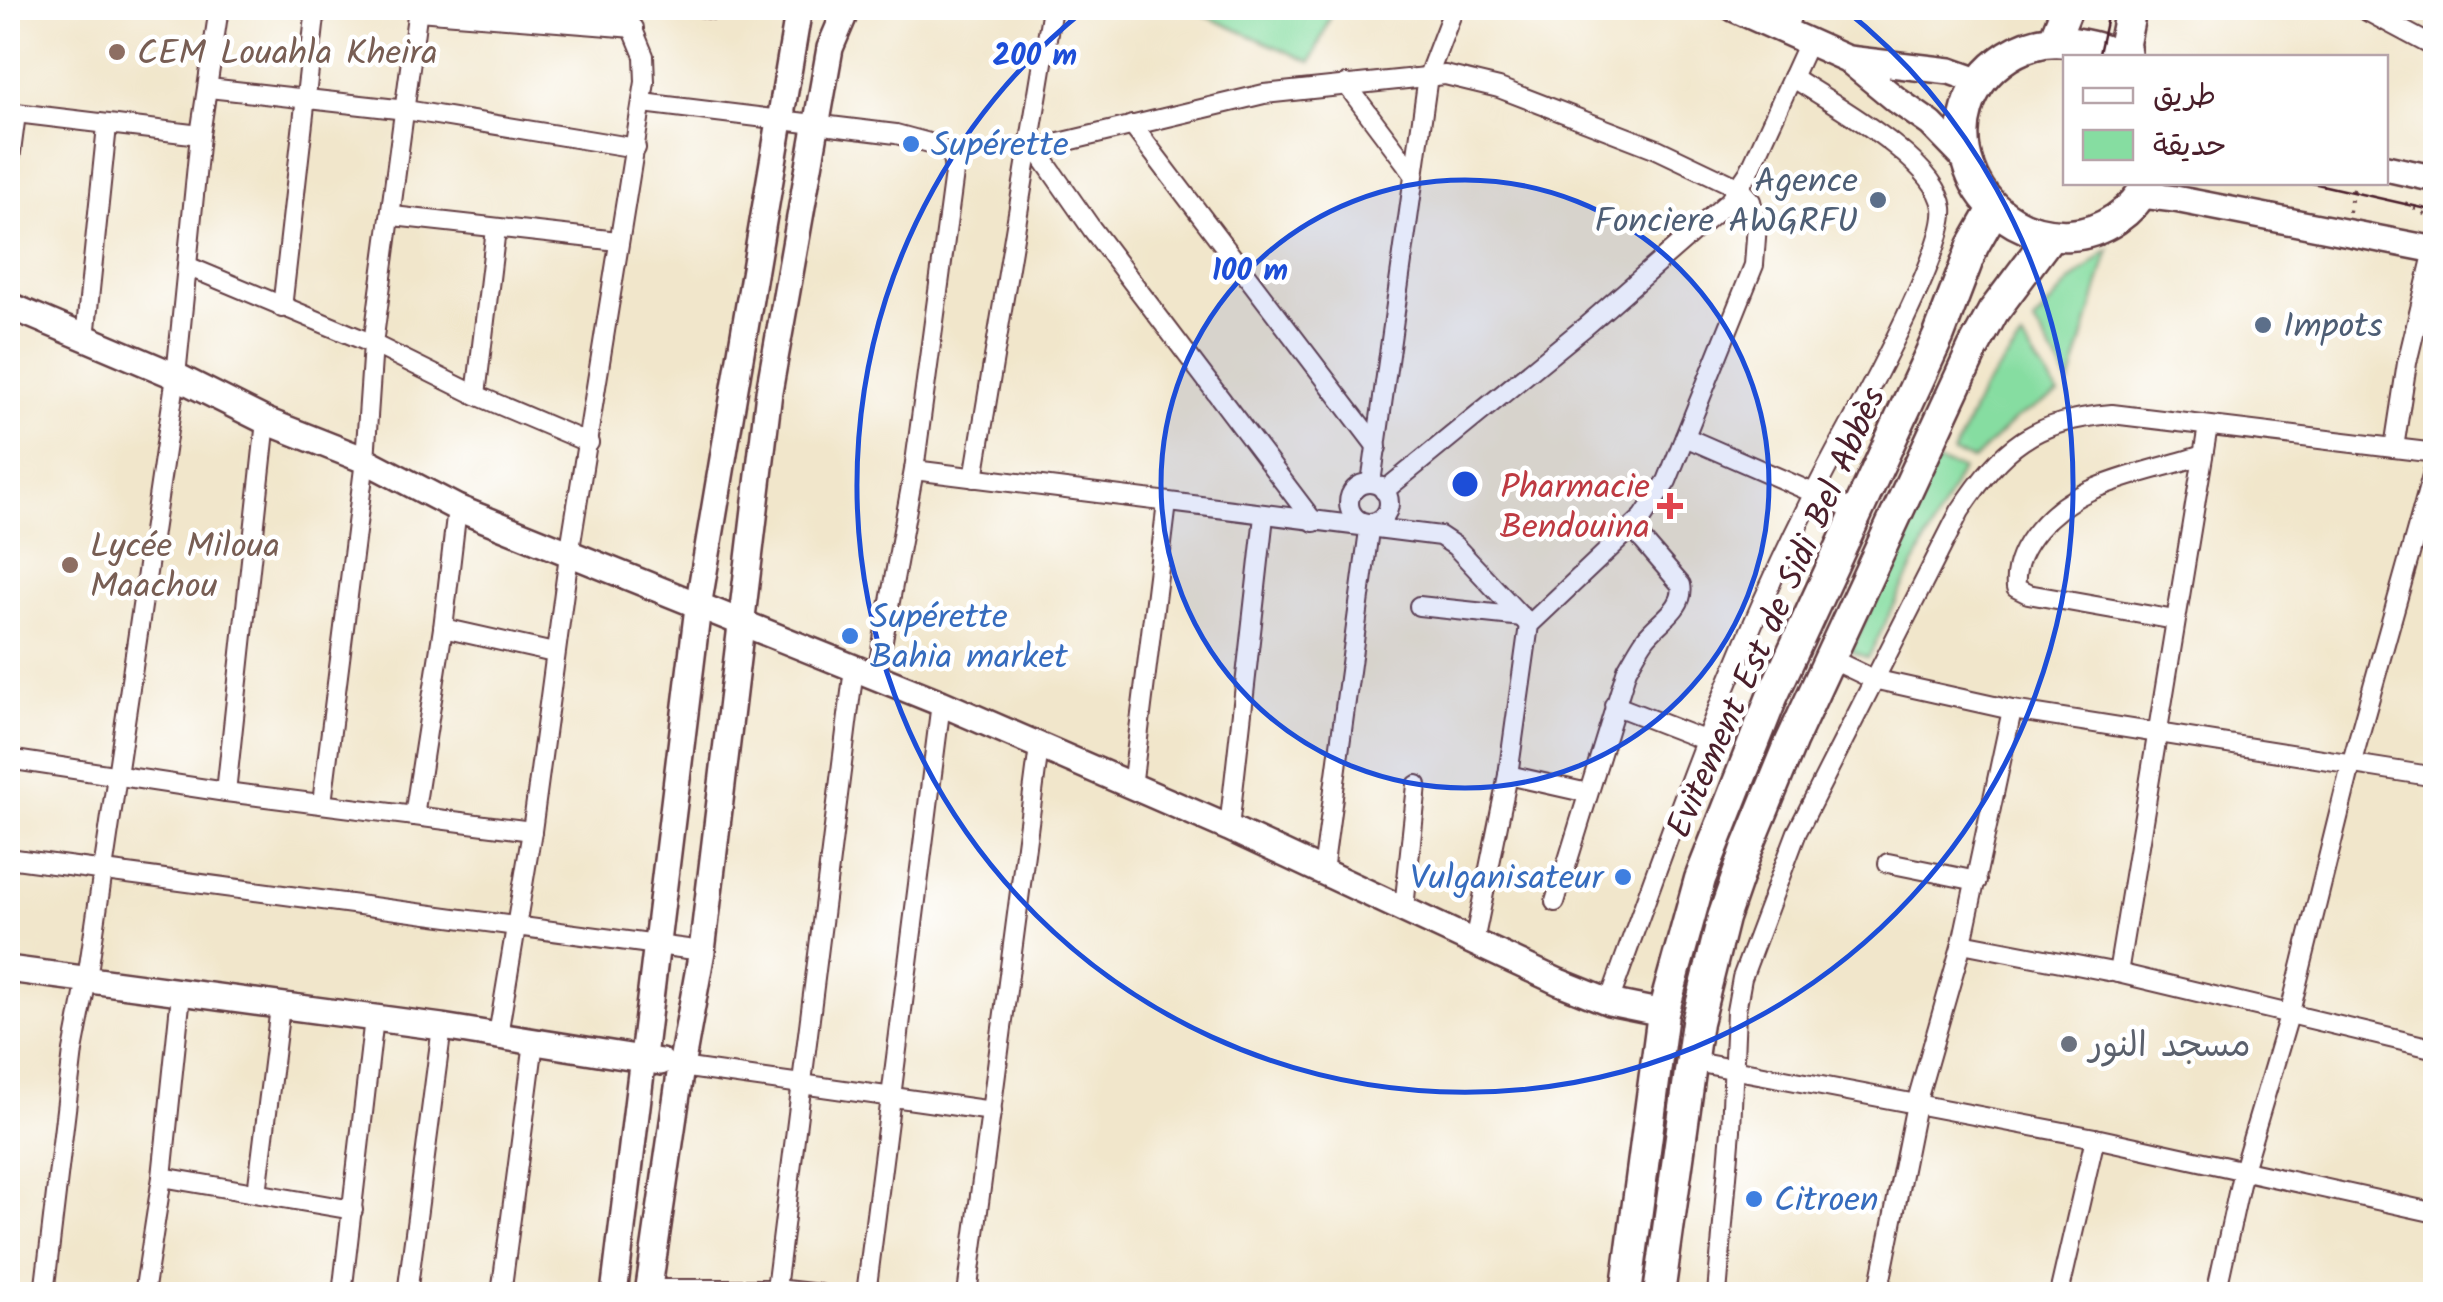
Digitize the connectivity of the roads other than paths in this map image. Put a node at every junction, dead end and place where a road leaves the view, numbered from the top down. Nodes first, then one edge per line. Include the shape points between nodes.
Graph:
1 (218, 8) edge
2 (316, 8) edge
3 (624, 8) edge
4 (704, 8) edge
5 (718, 8) edge
6 (799, 8) edge
7 (847, 8) edge
8 (1052, 8) edge
9 (1454, 8) edge
10 (1734, 8) edge
11 (2067, 8) edge
12 (2131, 8) edge
13 (2361, 8) edge
14 (418, 9) edge
15 (1797, 25) edge
16 (634, 28) junction
17 (2054, 40) junction
18 (2436, 48) edge
19 (2111, 55) edge
20 (2126, 55) edge
21 (1848, 59) junction
22 (1428, 76) junction
23 (1792, 77) junction
24 (1981, 82) junction
25 (1346, 84) junction
26 (209, 88) junction
27 (308, 98) junction
28 (643, 103) junction
29 (406, 110) junction
30 (12, 113) edge
31 (779, 118) junction
32 (816, 122) junction
33 (1132, 125) junction
34 (107, 126) junction
35 (200, 136) junction
36 (636, 148) junction
37 (1031, 150) junction
38 (1966, 159) junction
39 (2388, 168) edge
40 (1412, 173) junction
41 (8, 176) edge
42 (2436, 180) edge
43 (1740, 188) junction
44 (2146, 189) edge
45 (1994, 209) junction
46 (392, 216) junction
47 (496, 229) junction
48 (2050, 236) junction
49 (618, 242) junction
50 (2435, 250) edge
51 (188, 266) junction
52 (8, 306) edge
53 (282, 308) junction
54 (84, 338) junction
55 (373, 344) junction
56 (176, 376) junction
57 (476, 394) junction
58 (266, 420) junction
59 (2208, 426) junction
60 (1685, 437) junction
61 (590, 443) junction
62 (1377, 447) junction
63 (2394, 448) junction
64 (2436, 453) edge
65 (2203, 455) junction
66 (364, 460) junction
67 (2436, 461) edge
68 (914, 470) junction
69 (974, 478) junction
70 (1378, 487) junction
71 (1812, 493) junction
72 (1167, 503) junction
73 (457, 508) junction
74 (1857, 512) junction
75 (1264, 516) junction
76 (1314, 522) junction
77 (1370, 526) junction
78 (1632, 528) junction
79 (569, 555) junction
80 (1418, 606) dead end
81 (698, 607) junction
82 (2174, 620) junction
83 (740, 621) junction
84 (1526, 621) junction
85 (444, 628) junction
86 (554, 653) junction
87 (1831, 659) junction
88 (865, 673) junction
89 (1874, 680) junction
90 (941, 704) junction
91 (1614, 705) junction
92 (2012, 710) junction
93 (2157, 734) junction
94 (1704, 740) junction
95 (1039, 746) junction
96 (8, 759) edge
97 (2350, 765) junction
98 (117, 775) junction
99 (1508, 775) junction
100 (2436, 777) edge
101 (1416, 785) dead end
102 (1132, 787) junction
103 (226, 792) junction
104 (1588, 793) junction
105 (322, 804) junction
106 (414, 816) junction
107 (1230, 828) junction
108 (532, 831) junction
109 (8, 858) edge
110 (1888, 863) dead end
111 (101, 870) junction
112 (1323, 871) junction
113 (1977, 881) junction
114 (1555, 902) dead end
115 (1404, 908) junction
116 (516, 924) junction
117 (1474, 942) junction
118 (658, 944) junction
119 (1962, 944) junction
120 (702, 952) junction
121 (8, 969) edge
122 (2118, 973) junction
123 (88, 978) junction
124 (182, 994) junction
125 (1609, 1002) junction
126 (280, 1007) junction
127 (2290, 1012) junction
128 (1663, 1013) junction
129 (374, 1018) junction
130 (442, 1027) junction
131 (498, 1035) junction
132 (534, 1042) junction
133 (2436, 1049) edge
134 (644, 1058) junction
135 (1690, 1060) junction
136 (681, 1067) junction
137 (1734, 1068) junction
138 (801, 1086) junction
139 (890, 1098) junction
140 (1916, 1104) junction
141 (992, 1111) junction
142 (2095, 1138) junction
143 (2243, 1170) junction
144 (162, 1177) junction
145 (257, 1193) junction
146 (352, 1210) junction
147 (2436, 1213) edge
148 (776, 1290) junction
149 (648, 1292) edge
150 (44, 1294) edge
151 (144, 1294) edge
152 (342, 1294) edge
153 (407, 1294) edge
154 (500, 1294) edge
155 (614, 1294) edge
156 (820, 1294) edge
157 (866, 1294) edge
158 (966, 1294) edge
159 (1626, 1294) edge
160 (1659, 1294) edge
161 (1717, 1294) edge
162 (1878, 1294) edge
163 (2059, 1294) edge
164 (2216, 1294) edge

1 - 26 street
2 - 27 street
3 - 16 street
4 - 5 street
6 - 31 main road
7 - 32 main road via 830,48
8 - 37 street
9 - 22 street
10 - 15 main road
11 - 17 highway
12 - 20 highway
13 - 18 street
14 - 16 street
14 - 29 street
15 - 21 main road
15 - 23 street
16 - 28 street via 644,56
17 - 19 highway
17 - 24 highway via 2020,49
21 - 24 main road
21 - 38 main road
22 - 25 street
22 - 40 street
22 - 43 street via 1500,88
23 - 43 street
23 - 71 street via 1926,171 1944,207 1940,236 1883,367
24 - 38 highway via 1965,119
25 - 33 street via 1264,94
25 - 40 street
26 - 27 street
26 - 35 street
27 - 29 street
27 - 53 street
28 - 31 street
28 - 36 street
29 - 36 street
29 - 46 street
30 - 34 street
30 - 41 street
31 - 32 street
31 - 81 main road
32 - 68 street via 896,134 952,155
32 - 83 main road via 769,392
33 - 37 street
33 - 62 street
34 - 35 street
34 - 54 street
35 - 51 street
36 - 49 street
37 - 69 street
37 - 76 street
38 - 45 highway
39 - 42 main road
40 - 62 street
43 - 60 street via 1756,213 1754,265
43 - 70 street via 1674,252
44 - 48 highway via 2117,220 2085,234
44 - 50 main road
45 - 48 highway
45 - 74 highway, Evitement Est de Sidi Bel Abbès
46 - 47 street
46 - 55 street
47 - 49 street
47 - 57 street
48 - 87 highway, Evitement Est de Sidi Bel Abbès via 1973,350
49 - 61 street
50 - 63 street
51 - 53 street
51 - 56 street
52 - 54 main road
53 - 55 street
54 - 56 main road
55 - 57 street
55 - 66 street
56 - 58 main road
56 - 98 street
57 - 61 street
58 - 66 main road
58 - 103 street
59 - 63 street
59 - 65 street
59 - 89 street via 2112,414 2074,418 2011,448 1960,510
60 - 71 street
60 - 78 street via 1659,496
61 - 79 street
62 - 70 street
63 - 64 street
65 - 82 street
65 - 82 street via 2088,491 2033,536 2016,572 2016,588 2028,594
66 - 73 main road
66 - 105 street
67 - 97 street
68 - 69 street
68 - 88 street
69 - 72 street
70 - 77 street via 1387,511
70 - 77 street via 1354,490 1349,502 1353,515
71 - 74 street
71 - 94 street
72 - 75 street
72 - 102 street
73 - 79 main road
73 - 85 street
74 - 128 highway, Evitement Est de Sidi Bel Abbès via 1714,843
75 - 76 street
75 - 107 street
76 - 77 street
77 - 84 street via 1448,540
77 - 112 street
78 - 84 street
78 - 91 street via 1683,594 1638,648
79 - 81 main road
79 - 86 street
80 - 84 street
81 - 83 main road
81 - 118 main road
82 - 93 street
83 - 88 main road
83 - 120 main road
84 - 99 street
85 - 86 street
85 - 106 street
86 - 108 street
87 - 89 street
87 - 135 highway, Evitement Est de Sidi Bel Abbès via 1747,849 1708,970
88 - 90 main road
88 - 138 street
89 - 92 street
89 - 137 street via 1797,832 1754,941 1736,1012
90 - 95 main road
90 - 139 street
91 - 94 street
91 - 104 street
92 - 93 street
92 - 113 street
93 - 97 street
93 - 122 street
94 - 125 street
95 - 102 main road
95 - 141 street
96 - 98 street
97 - 100 street
97 - 127 street
98 - 103 street
98 - 111 street
99 - 104 street
99 - 117 street
101 - 115 street
102 - 107 main road
103 - 105 street
104 - 114 street
105 - 106 street
106 - 108 street
107 - 112 main road
108 - 116 street
109 - 111 street
110 - 113 street
111 - 116 street
111 - 123 street
112 - 115 main road
113 - 119 street
115 - 117 main road
116 - 118 street
116 - 131 street
117 - 125 main road
118 - 120 street
118 - 134 main road
119 - 122 street
119 - 140 street
120 - 136 main road
121 - 123 main road
122 - 127 street
123 - 124 main road
123 - 150 street
124 - 126 main road
124 - 144 street
125 - 128 main road
126 - 129 main road
126 - 145 street
127 - 133 street
127 - 143 street
128 - 159 highway, Evitement Est de Sidi Bel Abbès
129 - 130 main road
129 - 146 street
130 - 131 main road
130 - 153 street
131 - 132 main road
132 - 134 main road
132 - 154 street
134 - 136 main road
134 - 155 main road
135 - 137 street
135 - 160 highway, Evitement Est de Sidi Bel Abbès
136 - 138 street
136 - 149 main road
137 - 140 street
137 - 161 street
138 - 139 street
138 - 148 street
139 - 141 street
139 - 157 street
140 - 142 street
140 - 162 street
141 - 158 street
142 - 143 street
142 - 163 street
143 - 147 street
143 - 164 street
144 - 145 street
144 - 151 street
145 - 146 street
146 - 152 street
148 - 149 street
148 - 156 street

